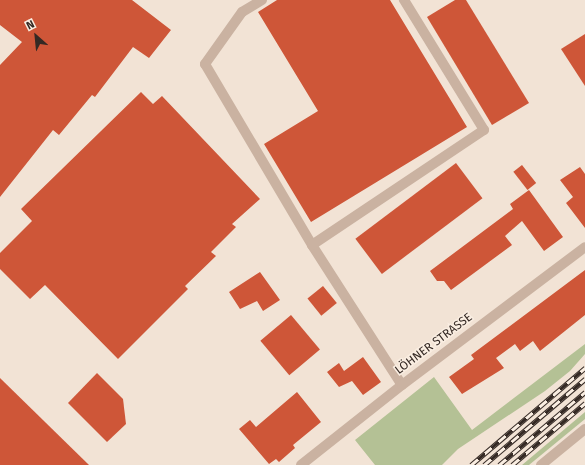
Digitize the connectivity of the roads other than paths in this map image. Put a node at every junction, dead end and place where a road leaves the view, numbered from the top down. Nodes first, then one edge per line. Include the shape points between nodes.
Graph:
1 (262, 0) edge
2 (404, 0) edge
3 (312, 245) junction
4 (585, 247) edge
5 (402, 384) junction
6 (585, 429) edge
7 (301, 465) edge
8 (541, 465) edge

1 - 3 street via 242,12 205,64
2 - 3 street via 484,130
3 - 5 street
4 - 5 street, LÖHNER STRASSE
5 - 7 street, LÖHNER STRASSE
6 - 8 street

